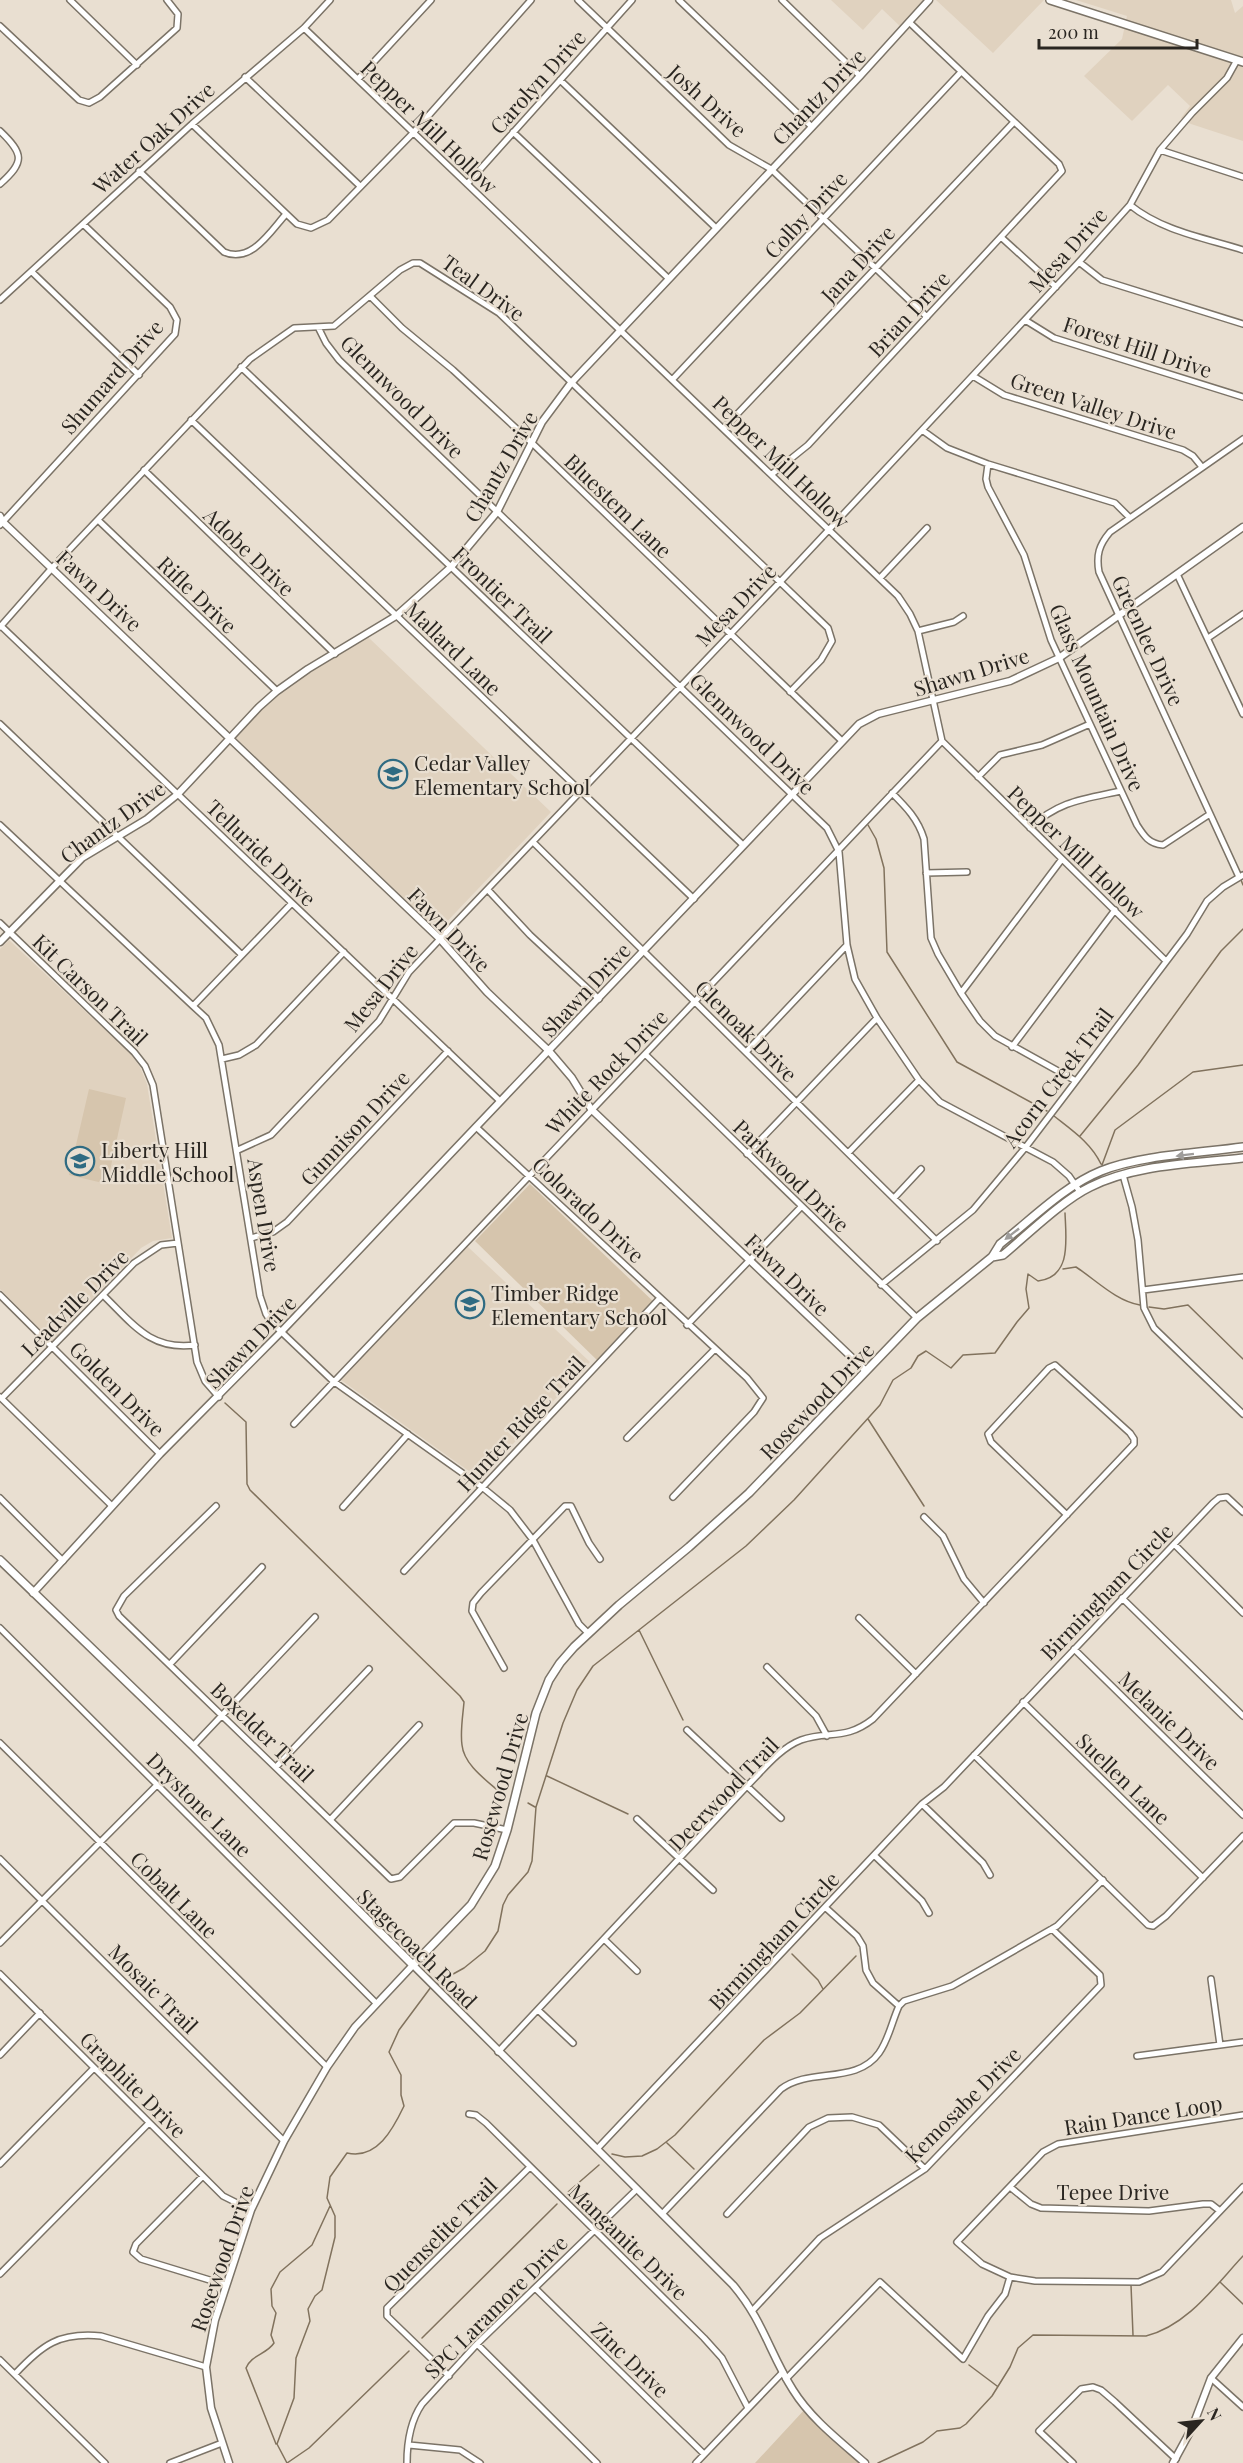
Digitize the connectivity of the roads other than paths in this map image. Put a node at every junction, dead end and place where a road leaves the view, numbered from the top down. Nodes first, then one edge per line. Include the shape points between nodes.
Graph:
1 (70, 0) edge
2 (168, 0) edge
3 (330, 0) edge
4 (431, 0) edge
5 (531, 0) edge
6 (578, 0) edge
7 (632, 0) edge
8 (679, 0) edge
9 (782, 0) edge
10 (929, 0) edge
11 (1050, 0) edge
12 (909, 22) junction
13 (0, 26) edge
14 (304, 28) junction
15 (607, 29) junction
16 (1240, 61) edge
17 (137, 65) junction
18 (961, 72) junction
19 (860, 76) junction
20 (245, 77) junction
21 (358, 79) junction
22 (560, 80) junction
23 (1014, 122) junction
24 (192, 124) junction
25 (812, 127) junction
26 (0, 131) edge
27 (513, 132) junction
28 (413, 133) junction
29 (1160, 150) junction
30 (771, 169) junction
31 (139, 171) junction
32 (1243, 177) edge
33 (0, 184) edge
34 (467, 184) junction
35 (360, 186) junction
36 (1130, 205) junction
37 (286, 214) junction
38 (823, 219) junction
39 (83, 224) junction
40 (715, 227) junction
41 (1002, 238) junction
42 (1243, 250) edge
43 (1079, 262) junction
44 (876, 268) junction
45 (32, 272) junction
46 (668, 278) junction
47 (1056, 287) junction
48 (370, 296) junction
49 (0, 300) edge
50 (927, 317) junction
51 (1025, 320) junction
52 (1243, 324) edge
53 (319, 328) junction
54 (620, 330) junction
55 (241, 367) junction
56 (139, 375) junction
57 (973, 376) junction
58 (672, 380) junction
59 (571, 383) junction
60 (1243, 397) edge
61 (191, 420) junction
62 (724, 428) junction
63 (922, 430) junction
64 (1243, 439) edge
65 (532, 443) junction
66 (988, 464) junction
67 (1202, 467) junction
68 (144, 470) junction
69 (772, 474) junction
70 (496, 512) junction
71 (1130, 518) junction
72 (98, 519) junction
73 (1, 521) edge
74 (1243, 527) edge
75 (927, 528) dead end
76 (829, 529) junction
77 (52, 567) junction
78 (451, 567) junction
79 (1178, 574) junction
80 (880, 578) junction
81 (780, 582) junction
82 (1243, 614) edge
83 (1119, 615) junction
84 (396, 616) junction
85 (963, 616) dead end
86 (1, 627) edge
87 (918, 631) junction
88 (729, 634) junction
89 (1208, 638) junction
90 (334, 654) junction
91 (1059, 658) junction
92 (680, 685) junction
93 (277, 691) junction
94 (790, 692) junction
95 (934, 700) junction
96 (1243, 714) edge
97 (0, 724) edge
98 (1090, 724) junction
99 (231, 738) junction
100 (629, 738) junction
101 (842, 741) junction
102 (942, 741) junction
103 (978, 777) junction
104 (581, 791) junction
105 (1120, 791) junction
106 (892, 793) junction
107 (178, 794) junction
108 (793, 794) junction
109 (1210, 814) junction
110 (0, 825) edge
111 (1030, 828) junction
112 (117, 836) junction
113 (533, 842) junction
114 (743, 845) junction
115 (838, 852) junction
116 (1062, 859) junction
117 (967, 872) dead end
118 (926, 873) junction
119 (1241, 876) edge
120 (59, 880) junction
121 (488, 890) junction
122 (694, 899) junction
123 (292, 903) junction
124 (1114, 910) junction
125 (0, 923) edge
126 (10, 932) junction
127 (440, 939) junction
128 (0, 942) edge
129 (847, 945) junction
130 (644, 951) junction
131 (344, 952) junction
132 (242, 955) junction
133 (1166, 961) junction
134 (961, 993) junction
135 (393, 999) junction
136 (599, 999) junction
137 (694, 1001) junction
138 (193, 1006) junction
139 (877, 1018) junction
140 (1012, 1047) junction
141 (549, 1051) junction
142 (448, 1052) junction
143 (746, 1052) junction
144 (645, 1054) junction
145 (222, 1059) junction
146 (919, 1080) junction
147 (1076, 1081) junction
148 (500, 1101) junction
149 (797, 1103) junction
150 (591, 1109) junction
151 (476, 1127) junction
152 (1025, 1148) junction
153 (1243, 1148) edge
154 (238, 1150) junction
155 (848, 1153) junction
156 (747, 1154) junction
157 (1243, 1158) edge
158 (921, 1169) dead end
159 (529, 1175) junction
160 (1123, 1175) junction
161 (1076, 1185) junction
162 (1080, 1192) junction
163 (894, 1198) junction
164 (801, 1207) junction
165 (252, 1238) junction
166 (937, 1241) junction
167 (178, 1243) junction
168 (992, 1257) junction
169 (749, 1260) junction
170 (1243, 1277) edge
171 (881, 1285) junction
172 (1143, 1290) junction
173 (0, 1295) edge
174 (103, 1295) junction
175 (660, 1298) junction
176 (917, 1318) junction
177 (687, 1325) junction
178 (281, 1332) junction
179 (195, 1345) junction
180 (53, 1346) junction
181 (714, 1350) junction
182 (866, 1371) junction
183 (333, 1381) junction
184 (219, 1397) junction
185 (1, 1398) edge
186 (1243, 1414) edge
187 (294, 1424) dead end
188 (408, 1434) junction
189 (627, 1438) dead end
190 (160, 1454) junction
191 (482, 1487) junction
192 (673, 1497) dead end
193 (0, 1498) edge
194 (112, 1506) junction
195 (216, 1506) dead end
196 (343, 1507) dead end
197 (1243, 1512) edge
198 (1067, 1515) junction
199 (924, 1517) dead end
200 (533, 1540) junction
201 (1174, 1544) junction
202 (600, 1559) dead end
203 (0, 1560) edge
204 (63, 1561) junction
205 (262, 1567) dead end
206 (404, 1571) dead end
207 (33, 1593) junction
208 (1122, 1599) junction
209 (984, 1603) junction
210 (1243, 1613) edge
211 (315, 1617) dead end
212 (859, 1618) dead end
213 (0, 1628) edge
214 (588, 1634) junction
215 (1074, 1649) junction
216 (170, 1664) junction
217 (504, 1668) dead end
218 (767, 1668) dead end
219 (369, 1670) dead end
220 (916, 1674) junction
221 (1023, 1702) junction
222 (223, 1715) junction
223 (1243, 1716) edge
224 (419, 1725) dead end
225 (687, 1730) dead end
226 (827, 1736) junction
227 (0, 1743) edge
228 (193, 1746) junction
229 (974, 1755) junction
230 (276, 1767) junction
231 (157, 1785) junction
232 (747, 1786) junction
233 (922, 1804) junction
234 (1243, 1815) edge
235 (781, 1818) dead end
236 (637, 1819) dead end
237 (330, 1820) junction
238 (507, 1830) junction
239 (1243, 1836) edge
240 (100, 1843) junction
241 (875, 1856) junction
242 (0, 1858) edge
243 (680, 1860) junction
244 (990, 1875) dead end
245 (1203, 1878) junction
246 (1103, 1880) junction
247 (713, 1890) dead end
248 (43, 1901) junction
249 (826, 1908) junction
250 (929, 1913) dead end
251 (1052, 1929) junction
252 (605, 1940) junction
253 (0, 1943) edge
254 (413, 1965) junction
255 (637, 1971) dead end
256 (0, 1974) edge
257 (1210, 1979) dead end
258 (376, 2003) junction
259 (899, 2006) junction
260 (538, 2010) junction
261 (40, 2013) junction
262 (1243, 2042) edge
263 (573, 2043) dead end
264 (1220, 2045) junction
265 (498, 2052) junction
266 (0, 2055) edge
267 (1137, 2056) dead end
268 (327, 2067) junction
269 (94, 2068) junction
270 (469, 2114) dead end
271 (1243, 2115) edge
272 (148, 2123) junction
273 (284, 2141) junction
274 (597, 2150) junction
275 (0, 2164) edge
276 (530, 2167) junction
277 (925, 2169) junction
278 (203, 2176) junction
279 (1010, 2187) junction
280 (637, 2189) junction
281 (1242, 2190) edge
282 (251, 2210) junction
283 (1220, 2211) junction
284 (662, 2214) junction
285 (727, 2214) dead end
286 (594, 2230) junction
287 (0, 2274) edge
288 (1010, 2277) junction
289 (226, 2285) junction
290 (535, 2288) junction
291 (753, 2310) junction
292 (1243, 2338) edge
293 (477, 2344) junction
294 (0, 2360) edge
295 (206, 2367) junction
296 (783, 2372) junction
297 (15, 2374) junction
298 (449, 2376) junction
299 (1211, 2378) junction
300 (786, 2379) junction
301 (748, 2408) junction
302 (1243, 2408) edge
303 (222, 2443) junction
304 (409, 2445) junction
305 (704, 2454) junction
306 (1174, 2461) edge
307 (105, 2463) edge
308 (170, 2463) edge
309 (229, 2463) edge
310 (407, 2463) edge
311 (480, 2463) edge
312 (597, 2463) edge
313 (696, 2463) edge
314 (865, 2463) edge
315 (1073, 2463) edge

1 - 17 street
2 - 17 street via 178,14 177,28
3 - 14 street, Water Oak Drive
4 - 21 street
5 - 28 street
6 - 15 street, Josh Drive
7 - 15 street, Carolyn Drive
8 - 25 street
9 - 19 street
10 - 12 street, Chantz Drive
11 - 16 main road
12 - 18 street
12 - 19 street, Chantz Drive
13 - 17 street via 85,102 94,102
14 - 20 street, Water Oak Drive
14 - 21 street, Pepper Mill Hollow
15 - 22 street, Carolyn Drive
15 - 30 street, Josh Drive via 729,146
16 - 29 street, Mesa Drive
18 - 23 street
18 - 38 street, Colby Drive
19 - 25 street, Chantz Drive
20 - 24 street, Water Oak Drive
20 - 35 street
21 - 28 street, Pepper Mill Hollow
22 - 27 street, Carolyn Drive
22 - 40 street
23 - 41 street, Brian Drive via 1062,171
23 - 44 street, Jana Drive
24 - 31 street, Water Oak Drive
24 - 37 street
25 - 30 street, Chantz Drive
26 - 33 street via 15,144 19,163
27 - 34 street, Carolyn Drive
27 - 46 street
28 - 34 street, Pepper Mill Hollow
28 - 35 street
29 - 32 street
29 - 36 street, Mesa Drive
30 - 38 street, Josh Drive
30 - 40 street, Chantz Drive
31 - 37 street via 231,255 239,256 256,247
31 - 39 street, Water Oak Drive
34 - 54 street, Pepper Mill Hollow
35 - 37 street via 328,220 311,228 297,224
36 - 42 street via 1159,224
36 - 43 street, Mesa Drive
38 - 44 street, Josh Drive
38 - 58 street, Colby Drive
39 - 45 street, Water Oak Drive
39 - 56 street, Shumard Drive via 177,320 175,334
40 - 46 street, Chantz Drive
41 - 47 street
41 - 50 street, Brian Drive
43 - 47 street, Mesa Drive
43 - 52 street via 1102,280
44 - 50 street, Josh Drive
44 - 62 street, Jana Drive
45 - 49 street, Water Oak Drive
45 - 56 street
46 - 54 street, Chantz Drive
47 - 51 street, Mesa Drive
48 - 53 street, Teal Drive via 334,326
48 - 59 street, Teal Drive via 407,266 426,265 491,307
48 - 65 street, Bluestem Lane
50 - 69 street, Brian Drive via 808,445
51 - 57 street, Mesa Drive
51 - 60 street, Forest Hill Drive via 1054,338
53 - 55 street, Teal Drive via 294,328
53 - 70 street, Glennwood Drive via 339,360
54 - 58 street, Pepper Mill Hollow
54 - 59 street, Chantz Drive
55 - 61 street, Teal Drive
55 - 78 street, Frontier Trail
56 - 73 street, Shumard Drive
57 - 63 street, Mesa Drive
57 - 67 street, Green Valley Drive via 1004,394 1183,450
58 - 62 street, Pepper Mill Hollow
59 - 65 street, Chantz Drive via 542,422
59 - 81 street, Teal Drive
61 - 68 street, Teal Drive
61 - 84 street, Mallard Lane
62 - 69 street, Pepper Mill Hollow
63 - 66 street via 947,448
63 - 76 street, Mesa Drive
64 - 67 street, Greenlee Drive
65 - 70 street, Chantz Drive
65 - 88 street, Bluestem Lane
66 - 71 street via 1115,503
66 - 91 street, Glass Mountain Drive via 988,487 1029,567
67 - 71 street, Greenlee Drive
68 - 72 street, Teal Drive
68 - 90 street, Adobe Drive
69 - 76 street, Pepper Mill Hollow
70 - 78 street, Chantz Drive
70 - 92 street, Glennwood Drive
71 - 83 street, Greenlee Drive via 1104,539 1098,555 1099,572
72 - 77 street, Teal Drive
72 - 93 street, Rifle Drive
73 - 77 street, Fawn Drive
74 - 79 street, Shawn Drive
75 - 80 street
76 - 80 street, Pepper Mill Hollow
76 - 81 street, Mesa Drive
77 - 86 street, Teal Drive
77 - 99 street, Fawn Drive
78 - 84 street, Chantz Drive
78 - 100 street, Frontier Trail
79 - 83 street, Shawn Drive
79 - 89 street
80 - 87 street, Pepper Mill Hollow via 904,605
81 - 88 street, Mesa Drive
81 - 94 street, Teal Drive via 828,628 832,641 821,660
82 - 89 street
83 - 91 street, Shawn Drive
83 - 109 street, Greenlee Drive
84 - 90 street, Chantz Drive
84 - 104 street, Mallard Lane
85 - 87 street
86 - 107 street, Telluride Drive
87 - 95 street, Pepper Mill Hollow
88 - 92 street, Mesa Drive
88 - 94 street, Bluestem Lane
89 - 96 street
90 - 93 street, Chantz Drive
91 - 95 street, Shawn Drive via 1010,681
91 - 98 street, Glass Mountain Drive
92 - 100 street, Mesa Drive
92 - 108 street, Glennwood Drive
93 - 99 street, Chantz Drive
94 - 101 street, Bluestem Lane
95 - 101 street, Shawn Drive via 878,714 859,724
95 - 102 street, Pepper Mill Hollow
97 - 112 street
98 - 103 street via 1042,745 1000,755
98 - 105 street, Glass Mountain Drive
99 - 107 street, Chantz Drive
99 - 127 street, Fawn Drive
100 - 104 street, Mesa Drive
100 - 114 street, Frontier Trail
101 - 108 street, Shawn Drive
102 - 103 street, Pepper Mill Hollow
102 - 106 street, White Rock Drive
103 - 111 street, Pepper Mill Hollow
104 - 113 street, Mesa Drive
104 - 122 street, Mallard Lane
105 - 109 street, Glass Mountain Drive via 1137,825 1148,841 1155,844 1162,845
105 - 111 street via 1058,806
106 - 115 street, White Rock Drive
106 - 118 street via 921,830
107 - 112 street, Chantz Drive via 159,811
107 - 123 street, Telluride Drive
108 - 114 street, Shawn Drive
108 - 115 street, Glennwood Drive via 827,828
109 - 119 street, Greenlee Drive
110 - 120 street, Aspen Drive
111 - 116 street, Pepper Mill Hollow
112 - 120 street, Chantz Drive via 82,858
112 - 132 street
113 - 121 street, Mesa Drive
113 - 130 street, Glenoak Drive
114 - 122 street, Shawn Drive
115 - 129 street, Glennwood Drive
115 - 137 street, White Rock Drive
116 - 124 street, Pepper Mill Hollow
116 - 134 street
117 - 118 street
118 - 134 street via 931,938
119 - 133 street, Acorn Creek Trail via 1208,901
120 - 126 street, Chantz Drive
120 - 138 street, Aspen Drive
121 - 127 street, Mesa Drive
121 - 136 street
122 - 130 street, Shawn Drive
123 - 131 street, Telluride Drive
123 - 132 street
124 - 133 street, Pepper Mill Hollow
124 - 140 street
125 - 126 street, Kit Carson Trail
126 - 128 street, Chantz Drive
126 - 167 street, Kit Carson Trail via 145,1066 153,1085
127 - 135 street, Mesa Drive via 409,972
127 - 141 street, Fawn Drive via 487,992
129 - 139 street, Glennwood Drive via 855,979
129 - 143 street
130 - 136 street, Shawn Drive
130 - 137 street, Glenoak Drive
131 - 135 street, Telluride Drive
131 - 145 street via 256,1045
132 - 138 street
133 - 147 street, Acorn Creek Trail
134 - 140 street via 985,1028
135 - 142 street, Telluride Drive
135 - 154 street, Mesa Drive via 379,1021 271,1135
136 - 141 street, Shawn Drive
137 - 143 street, Glenoak Drive
137 - 144 street, White Rock Drive
138 - 145 street, Aspen Drive via 215,1033
139 - 146 street, Glennwood Drive
139 - 149 street
140 - 147 street
141 - 148 street, Shawn Drive
141 - 150 street, Fawn Drive
142 - 148 street, Telluride Drive
142 - 165 street, Gunnison Drive via 287,1222 273,1232
143 - 149 street, Glenoak Drive
144 - 150 street, White Rock Drive
144 - 156 street, Parkwood Drive
145 - 154 street, Aspen Drive
146 - 152 street, Glennwood Drive via 940,1102
146 - 155 street
147 - 152 street, Acorn Creek Trail
148 - 151 street, Shawn Drive
149 - 155 street, Glenoak Drive
149 - 156 street
150 - 159 street, White Rock Drive
150 - 169 street, Fawn Drive
151 - 159 street, Colorado Drive
151 - 178 street, Shawn Drive
152 - 161 street, Glennwood Drive via 1053,1162
152 - 166 street, Acorn Creek Trail via 973,1210
153 -> 161 main road, Rosewood Drive via 1122,1164
154 - 165 street, Aspen Drive
155 - 163 street, Glenoak Drive
156 - 164 street, Parkwood Drive
157 - 160 main road, Rosewood Drive
158 - 163 street
159 - 175 street, Colorado Drive
159 - 183 street, White Rock Drive
160 - 162 main road, Rosewood Drive
160 - 172 street via 1138,1240
161 - 162 street, Glennwood Drive
161 -> 168 main road, Rosewood Drive via 1000,1244
162 - 168 main road, Rosewood Drive via 1003,1255
163 - 166 street, Glenoak Drive
164 - 169 street
164 - 171 street, Parkwood Drive
165 - 178 street, Aspen Drive via 263,1306
166 - 171 street, Acorn Creek Trail
167 - 174 street, Leadville Drive via 150,1250
167 - 179 street, Kit Carson Trail
168 - 176 main road, Rosewood Drive
169 - 177 street
169 - 182 street, Fawn Drive
170 - 172 street
171 - 176 street, Parkwood Drive
172 - 186 street via 1144,1308 1154,1328
173 - 180 street, Golden Drive
174 - 179 street via 153,1340 163,1345
174 - 180 street, Leadville Drive
175 - 177 street, Colorado Drive
175 - 191 street, Hunter Ridge Trail
176 - 182 main road, Rosewood Drive
177 - 181 street, Colorado Drive
178 - 183 street, Aspen Drive
178 - 184 street, Shawn Drive
179 - 184 street, Kit Carson Trail via 204,1381
180 - 185 street, Leadville Drive
180 - 190 street, Golden Drive
181 - 189 street
181 - 192 street, Colorado Drive via 747,1378 763,1398
182 - 214 main road, Rosewood Drive via 731,1510
183 - 187 street, White Rock Drive
183 - 188 street, Aspen Drive
184 - 190 street, Shawn Drive
185 - 194 street
188 - 191 street, Aspen Drive
188 - 196 street
190 - 194 street, Shawn Drive
191 - 200 street, Aspen Drive via 510,1510
191 - 206 street, Hunter Ridge Trail
193 - 204 street
194 - 204 street, Shawn Drive
195 - 216 street, Boxelder Trail via 116,1610
197 - 201 street, Birmingham Circle via 1227,1497 1219,1498
198 - 198 street, Deerwood Trail via 1134,1444 1134,1439 1055,1365 988,1434 991,1442
198 - 209 street, Deerwood Trail
199 - 209 street via 943,1536 964,1579
200 - 202 street via 565,1506 571,1506
200 - 214 street, Aspen Drive
200 - 217 street via 472,1603 472,1611
201 - 208 street, Birmingham Circle
201 - 210 street
203 - 207 main road, Stagecoach Road
204 - 207 street, Shawn Drive
205 - 216 street
207 - 228 main road, Stagecoach Road
208 - 215 street, Birmingham Circle
208 - 223 street
209 - 220 street, Deerwood Trail
211 - 222 street
212 - 220 street
213 - 231 street, Drystone Lane
214 - 238 main road, Rosewood Drive via 560,1663 541,1696
215 - 221 street, Birmingham Circle
215 - 234 street, Melanie Drive
216 - 222 street, Boxelder Trail
218 - 226 street via 816,1716
219 - 230 street
220 - 226 street, Deerwood Trail via 867,1724 845,1734
221 - 229 street, Birmingham Circle
221 - 245 street, Suellen Lane
222 - 228 street
222 - 230 street, Boxelder Trail
224 - 237 street
225 - 232 street
226 - 232 street, Deerwood Trail via 802,1739 787,1747
227 - 240 street, Cobalt Lane
228 - 254 main road, Stagecoach Road
229 - 233 street, Birmingham Circle
229 - 246 street
230 - 237 street, Boxelder Trail
231 - 240 street
231 - 258 street, Drystone Lane
232 - 235 street
232 - 243 street, Deerwood Trail
233 - 241 street, Birmingham Circle
233 - 244 street via 983,1863
236 - 243 street
237 - 238 street, Boxelder Trail via 391,1879 400,1877 454,1823
238 - 254 main road, Rosewood Drive via 481,1892
239 - 245 street
240 - 248 street
240 - 268 street, Cobalt Lane
241 - 249 street, Birmingham Circle
241 - 250 street via 922,1901
242 - 248 street, Mosaic Trail
243 - 247 street
243 - 252 street, Deerwood Trail
245 - 246 street via 1154,1926 1148,1925
246 - 251 street
248 - 253 street
248 - 273 street, Mosaic Trail
249 - 259 street via 857,1936 873,1983
249 - 274 street, Birmingham Circle
251 - 259 street via 952,1986 914,1996
251 - 277 street, Kemosabe Drive via 1100,1975 1101,1985
252 - 255 street
252 - 260 street, Deerwood Trail
254 - 258 street, Rosewood Drive
254 - 265 street, Stagecoach Road
256 - 261 street, Graphite Drive
257 - 264 street
258 - 268 street, Rosewood Drive
259 - 284 street via 882,2049 871,2062 859,2070 794,2080 781,2089
260 - 263 street
260 - 265 street, Deerwood Trail
261 - 266 street
261 - 269 street, Graphite Drive
262 - 264 street
264 - 267 street
265 - 274 street, Stagecoach Road
268 - 273 street, Rosewood Drive
269 - 272 street, Graphite Drive
269 - 275 street
270 - 276 street, Manganite Drive via 486,2123
271 - 279 street, Rain Dance Loop via 1058,2144 1043,2152
272 - 278 street, Graphite Drive
272 - 287 street
273 - 282 street, Rosewood Drive
274 - 280 street, Stagecoach Road
276 - 286 street, Manganite Drive
276 - 298 street, Quenselite Trail via 387,2308 387,2316
277 - 285 street via 879,2125 852,2117 828,2118 809,2127
277 - 291 street, Kemosabe Drive via 827,2232
278 - 282 street, Graphite Drive via 223,2196
278 - 289 street via 136,2244 134,2252 141,2259
279 - 283 street, Tepee Drive via 1041,2208 1149,2211 1211,2204
279 - 288 street, Rain Dance Loop via 957,2242 982,2264
280 - 284 street, Stagecoach Road
280 - 286 street, SPC Laramore Drive
281 - 283 street, Rain Dance Loop
282 - 289 street, Rosewood Drive
283 - 288 street, Rain Dance Loop via 1162,2272 1139,2282 1035,2281
284 - 291 street, Stagecoach Road
286 - 290 street, SPC Laramore Drive
286 - 301 street, Manganite Drive via 716,2350
288 - 300 street via 1005,2294 963,2359 880,2282
289 - 295 street, Rosewood Drive
290 - 293 street, SPC Laramore Drive
290 - 305 street, Zinc Drive
291 - 296 street, Stagecoach Road
292 - 299 street
293 - 298 street, SPC Laramore Drive
293 - 312 street
294 - 297 street
295 - 297 street via 101,2336 85,2335 43,2347
295 - 303 street, Rosewood Drive via 210,2408
296 - 300 street, Stagecoach Road
296 - 301 street
297 - 307 street
298 - 304 street, SPC Laramore Drive via 415,2413
299 - 302 street
299 - 306 street via 1192,2428
300 - 314 street, Stagecoach Road via 813,2415
301 - 305 street
303 - 308 street
303 - 309 street, Rosewood Drive
304 - 310 street, SPC Laramore Drive
304 - 311 street via 460,2450
305 - 313 street
306 - 315 street via 1115,2402 1093,2387 1081,2389 1039,2431

